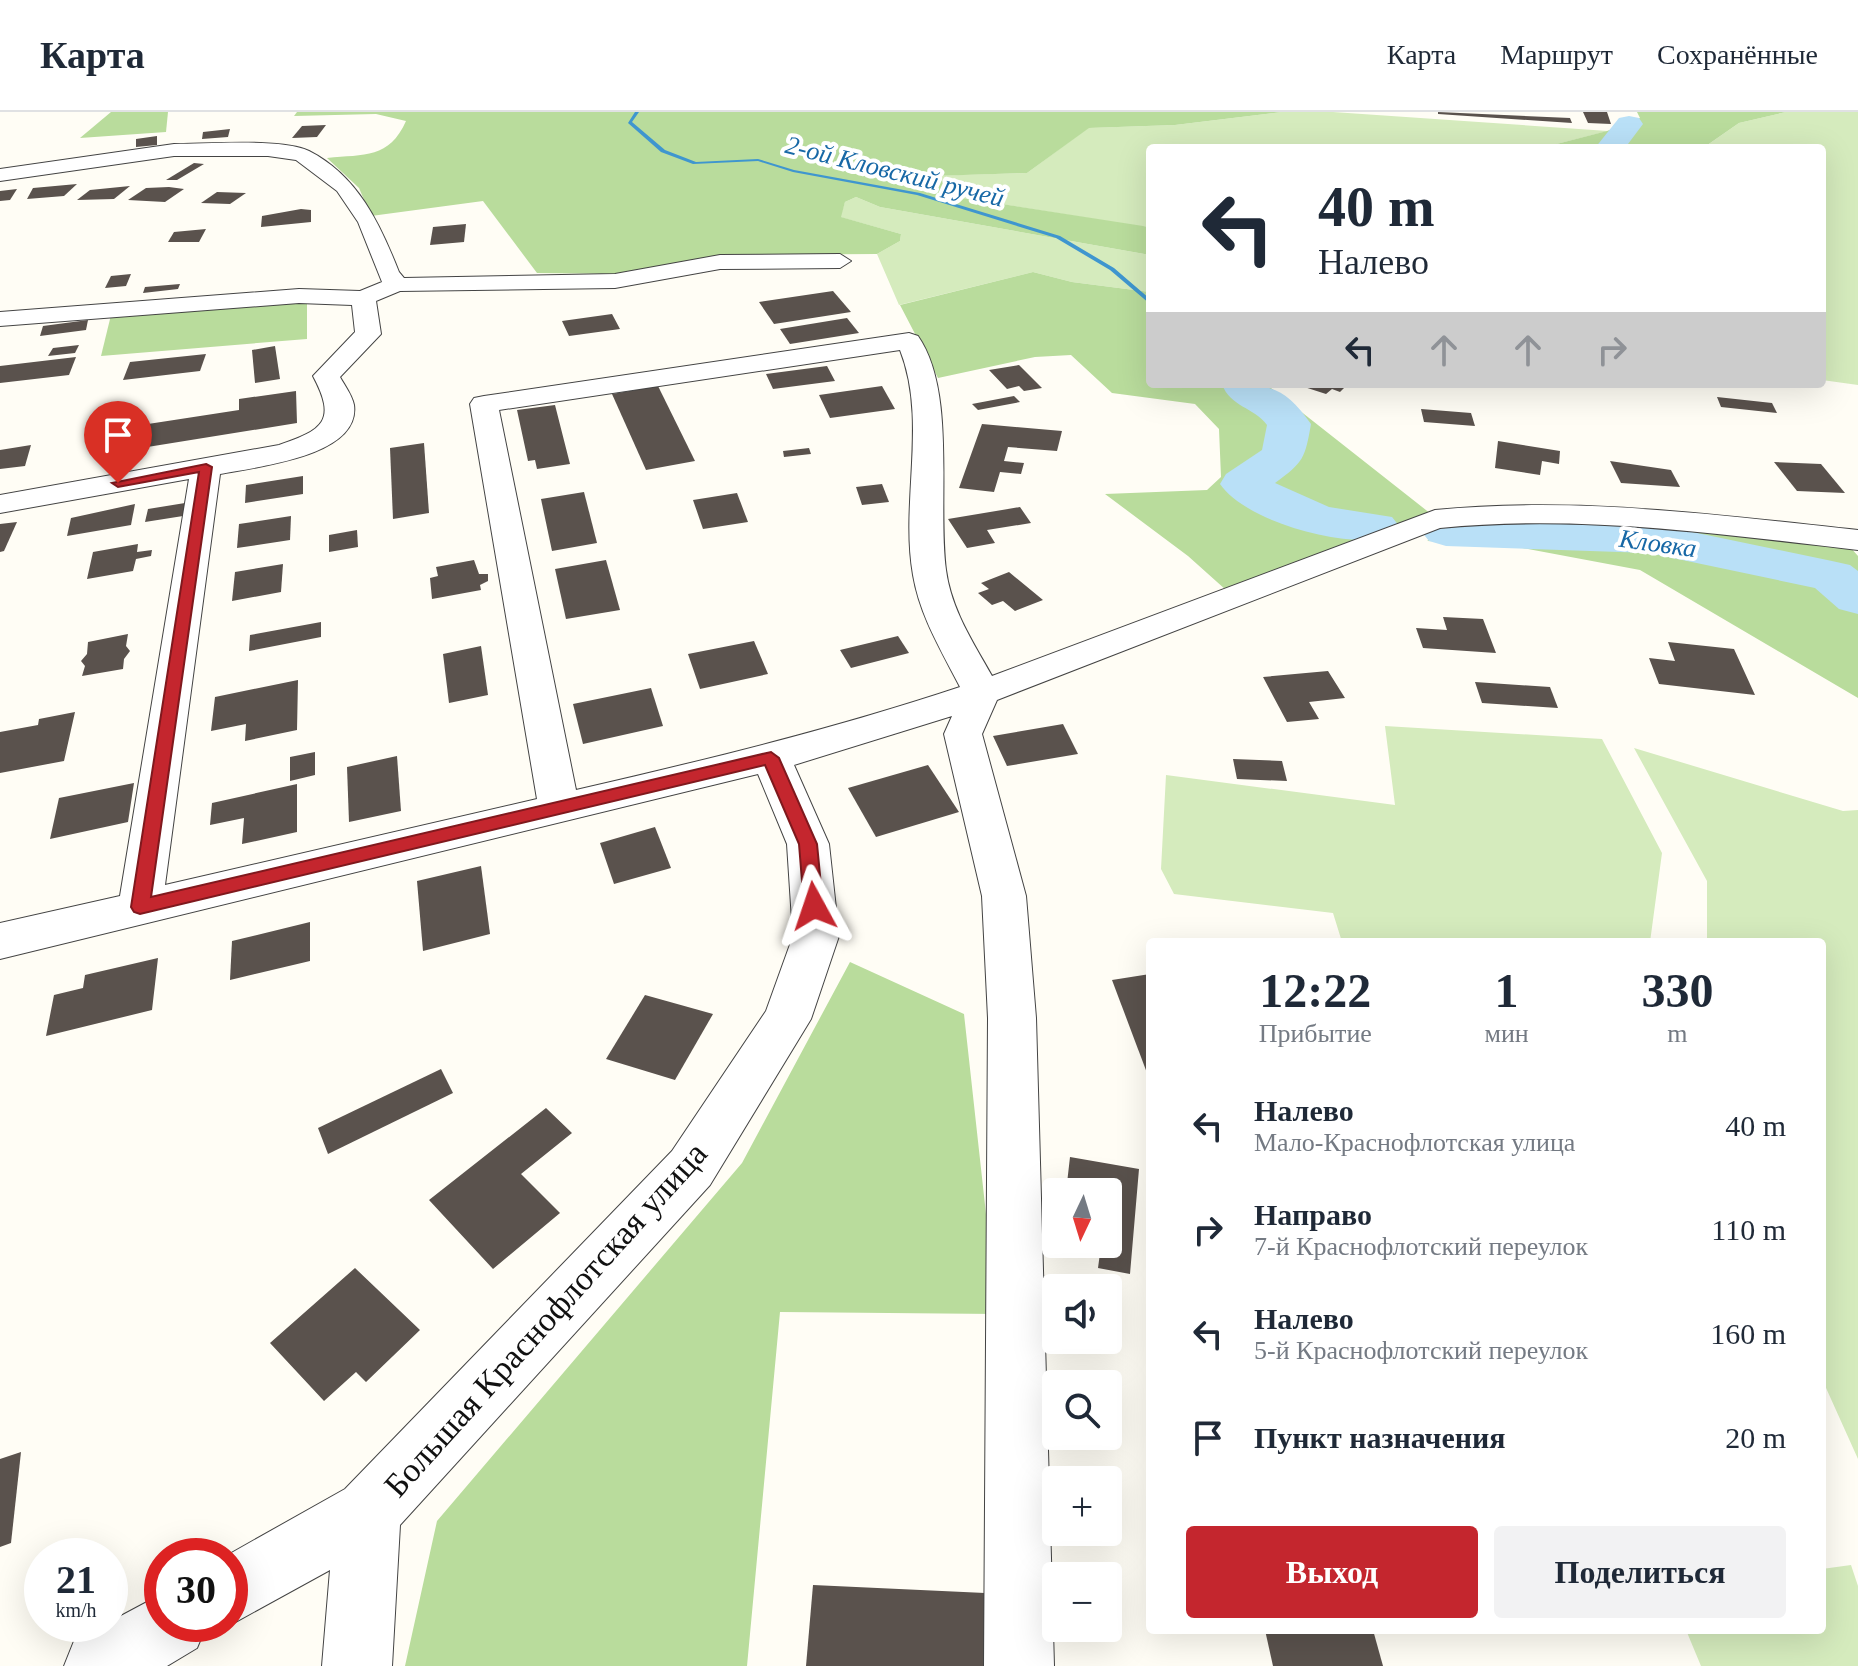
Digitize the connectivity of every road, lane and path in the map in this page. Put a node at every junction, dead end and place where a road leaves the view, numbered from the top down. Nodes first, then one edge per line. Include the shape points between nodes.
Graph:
1 (0, 175) edge
2 (840, 261) dead end
3 (397, 284) junction
4 (363, 298) junction
5 (0, 319) edge
6 (206, 467) junction
7 (0, 504) edge
8 (1858, 540) edge
9 (982, 692) junction
10 (771, 758) junction
11 (559, 806) junction
12 (140, 907) junction
13 (0, 941) edge
14 (368, 1512) junction
15 (248, 1581) edge
16 (144, 1640) edge
17 (99, 1666) edge
18 (357, 1666) edge
19 (1019, 1666) edge

1 - 3 street via 174,150 302,155 344,187 369,222 388,275
2 - 3 street via 720,262 615,281
3 - 4 street
4 - 5 street via 299,296
4 - 6 street via 368,334 326,376 340,405 337,424 321,439 285,453
6 - 7 street
6 - 12 street
8 - 9 street via 1637,516 1506,512 1435,519
9 - 10 street
9 - 11 street via 939,613 929,571 925,380 909,341 484,404
9 - 19 street via 963,734 1004,896 1010,987
10 - 11 street
10 - 14 street, Большая Краснофлотская улица via 808,844 816,936 787,1019 691,1168
11 - 12 street
12 - 13 street
14 - 15 street, Большая Краснофлотская улица
14 - 18 street
16 - 17 street

